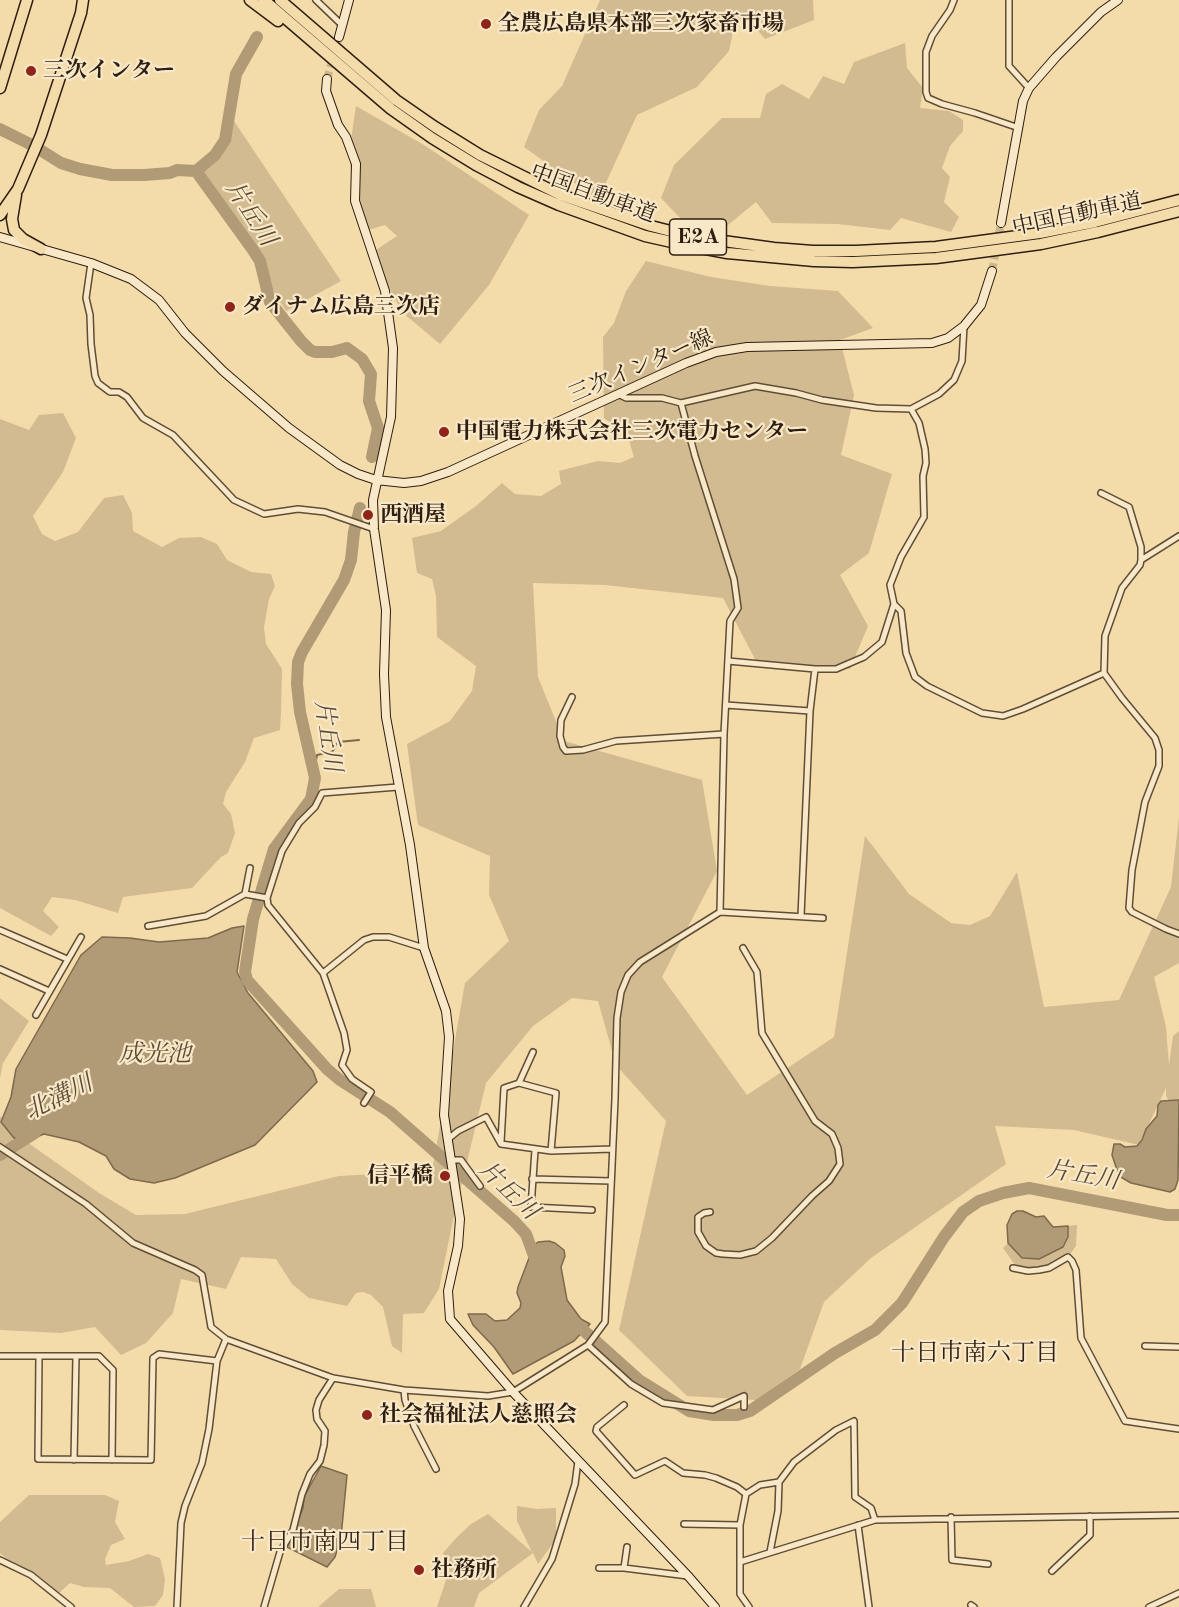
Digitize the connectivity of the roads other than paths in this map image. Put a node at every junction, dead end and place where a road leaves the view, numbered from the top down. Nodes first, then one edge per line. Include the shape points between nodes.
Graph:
1 (27, 0) edge
2 (83, 0) edge
3 (89, 0) edge
4 (250, 0) edge
5 (264, 0) edge
6 (280, 0) edge
7 (316, 0) edge
8 (349, 0) edge
9 (954, 0) edge
10 (1008, 0) edge
11 (1119, 0) edge
12 (81, 13) junction
13 (342, 25) junction
14 (339, 37) tunnel mouth
15 (327, 79) tunnel mouth
16 (0, 88) edge
17 (1029, 88) junction
18 (391, 109) junction
19 (1018, 128) junction
20 (18, 189) junction
21 (1179, 200) edge
22 (1179, 211) edge
23 (0, 215) edge
24 (1000, 223) tunnel mouth
25 (0, 237) edge
26 (41, 249) junction
27 (91, 264) junction
28 (992, 271) tunnel mouth
29 (964, 326) junction
30 (618, 394) junction
31 (681, 403) junction
32 (911, 409) junction
33 (376, 480) junction
34 (1101, 493) dead end
35 (374, 529) junction
36 (1179, 536) edge
37 (1141, 560) junction
38 (894, 604) junction
39 (728, 661) junction
40 (815, 669) junction
41 (1104, 672) junction
42 (572, 697) dead end
43 (726, 705) junction
44 (810, 711) junction
45 (724, 734) junction
46 (398, 787) junction
47 (250, 868) dead end
48 (245, 894) junction
49 (267, 898) junction
50 (720, 912) junction
51 (801, 916) junction
52 (823, 918) dead end
53 (148, 926) dead end
54 (0, 930) edge
55 (1179, 934) edge
56 (81, 937) dead end
57 (424, 948) junction
58 (743, 948) dead end
59 (67, 959) junction
60 (0, 969) edge
61 (323, 973) junction
62 (49, 991) junction
63 (36, 1015) dead end
64 (532, 1052) dead end
65 (519, 1083) junction
66 (364, 1103) dead end
67 (447, 1140) junction
68 (501, 1144) junction
69 (0, 1148) edge
70 (612, 1149) junction
71 (535, 1150) junction
72 (551, 1151) junction
73 (450, 1160) junction
74 (532, 1179) junction
75 (611, 1181) junction
76 (480, 1186) dead end
77 (592, 1210) dead end
78 (710, 1212) dead end
79 (1013, 1268) dead end
80 (226, 1339) junction
81 (588, 1345) junction
82 (1145, 1346) dead end
83 (1179, 1347) edge
84 (0, 1356) edge
85 (39, 1356) junction
86 (76, 1356) junction
87 (217, 1361) junction
88 (333, 1378) junction
89 (405, 1390) junction
90 (513, 1392) junction
91 (624, 1405) dead end
92 (744, 1407) dead end
93 (1179, 1429) edge
94 (74, 1460) junction
95 (112, 1460) junction
96 (578, 1461) junction
97 (436, 1469) dead end
98 (779, 1482) junction
99 (746, 1494) junction
100 (1179, 1515) edge
101 (1090, 1516) junction
102 (951, 1517) junction
103 (875, 1520) junction
104 (684, 1524) dead end
105 (740, 1525) junction
106 (858, 1525) junction
107 (627, 1547) dead end
108 (770, 1552) junction
109 (0, 1560) edge
110 (740, 1562) junction
111 (988, 1564) dead end
112 (599, 1568) dead end
113 (624, 1568) junction
114 (1052, 1571) dead end
115 (689, 1577) junction
116 (1179, 1593) edge
117 (1156, 1605) edge
118 (71, 1607) edge
119 (177, 1607) edge
120 (264, 1607) edge
121 (524, 1607) edge
122 (715, 1607) edge
123 (749, 1607) edge
124 (869, 1607) edge
125 (1149, 1607) edge

1 - 16 highway
2 - 12 highway
3 - 12 highway
4 - 18 highway
5 - 18 highway, 中国自動車道 / E2A
6 - 21 highway, 中国自動車道 / E2A via 396,100 480,155 541,186 606,212 694,237 813,251 936,247 1041,233
7 - 13 street
8 - 13 street
9 - 19 street via 926,52 928,98
10 - 17 street via 1009,66
11 - 17 street via 1101,12
12 - 20 highway via 41,135
13 - 14 street
15 - 33 street via 326,91 356,164 355,201 385,291 393,348 392,417
17 - 19 street
18 - 22 highway, 中国自動車道 / E2A via 476,165 560,205 645,236 727,253 814,261 936,258 1041,244
19 - 24 street
20 - 23 highway
20 - 26 highway via 12,219 14,230
25 - 26 street, 三次インター線
26 - 27 street, 三次インター線
27 - 33 street, 三次インター線 via 119,273 145,288 223,371 289,428 340,465
27 - 35 street via 86,298 98,383 127,397 143,418 173,435 234,500 264,514 298,509 325,512
28 - 29 street, 三次インター線 via 981,305
29 - 30 street, 三次インター線 via 948,338 932,343 747,347 716,352
29 - 32 street via 962,361 954,380 939,394
30 - 31 street
30 - 33 street, 三次インター線 via 448,472 404,483
31 - 32 street via 756,386 822,400
31 - 39 street via 734,579 738,608 730,621
32 - 38 street via 925,449 924,517 901,556 890,585
33 - 35 street
34 - 37 street via 1129,507
35 - 46 street via 386,610 386,717
36 - 37 street
37 - 41 street via 1122,588 1112,613 1105,636
38 - 40 street via 882,642 864,657 836,669
38 - 41 street via 902,610 906,653 915,677 981,713 1003,716 1023,710
39 - 40 street
39 - 43 street
40 - 44 street
41 - 55 street via 1155,738 1158,750 1159,766 1145,802 1132,870 1129,908
42 - 45 street via 561,720 560,736 566,751 616,741
43 - 44 street
43 - 45 street
44 - 51 street
45 - 50 street
46 - 49 street via 322,793 282,851
46 - 57 street
47 - 48 street
48 - 49 street
48 - 53 street via 206,916
49 - 61 street via 268,906
50 - 51 street
50 - 70 street via 640,962 627,975 617,1018
51 - 52 street
54 - 59 street
56 - 59 street
57 - 61 street via 389,937 373,937
57 - 67 street via 446,1011
58 - 78 street via 757,972 762,1033 815,1121 832,1134 840,1164 830,1181 756,1251 723,1254 706,1246 698,1232 698,1217
59 - 62 street
60 - 62 street
61 - 66 street via 344,1033 347,1050 342,1065 352,1079 371,1092
62 - 63 street
64 - 65 street
65 - 68 street via 504,1088
65 - 72 street via 556,1093
67 - 68 street via 486,1118
67 - 73 street
68 - 71 street
69 - 80 street via 79,1198 128,1240 202,1275 211,1327
70 - 72 street
70 - 75 street
71 - 72 street
71 - 74 street
73 - 76 street via 461,1160
73 - 90 street via 460,1219 448,1291 450,1319
74 - 75 street
74 - 77 street via 531,1208
75 - 81 street via 605,1322
79 - 93 street via 1049,1268 1068,1257 1076,1270 1081,1338 1125,1421
80 - 87 street
80 - 88 street
81 - 90 street
81 - 92 street via 630,1384 663,1403 713,1410 744,1396
82 - 83 street
84 - 85 street
85 - 86 street
85 - 94 street via 38,1459
86 - 94 street
86 - 95 street via 99,1356 113,1370
87 - 95 street via 159,1354 153,1358 151,1460
87 - 119 street via 202,1463 181,1523
88 - 89 street
88 - 120 street via 316,1410 325,1431 320,1461 302,1494
89 - 90 street via 488,1396
89 - 97 street via 414,1426
90 - 96 street
91 - 99 street via 596,1431 635,1475 665,1461 683,1473 716,1478
94 - 95 street
96 - 115 street
96 - 121 street via 575,1484 552,1558
98 - 99 street via 760,1485
98 - 103 street via 794,1462 854,1421 855,1497 871,1508
98 - 108 street
99 - 105 street
100 - 101 street
101 - 102 street
101 - 114 street via 1090,1536
102 - 103 street
102 - 111 street via 952,1560
103 - 106 street
104 - 105 street
105 - 110 street
106 - 108 street
106 - 124 street
107 - 113 street
108 - 110 street
109 - 118 street via 31,1575
110 - 123 street via 740,1594
112 - 113 street
113 - 115 street
115 - 122 street
116 - 117 street
117 - 125 street

